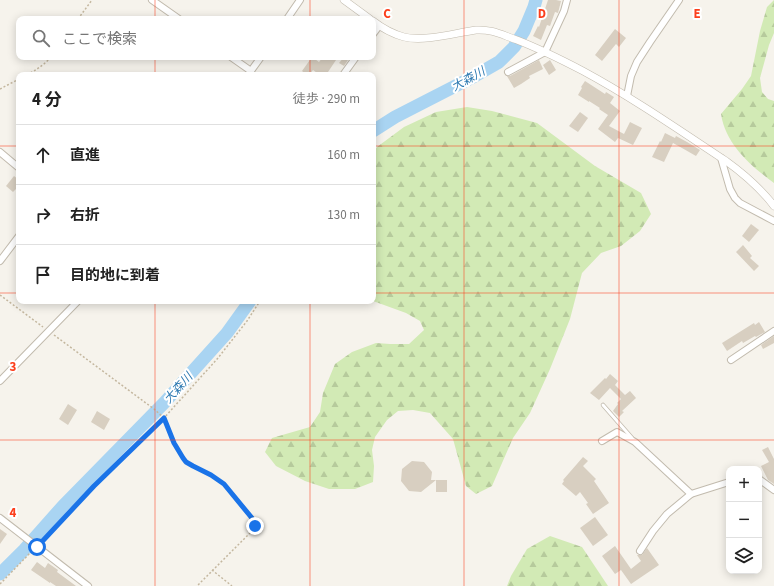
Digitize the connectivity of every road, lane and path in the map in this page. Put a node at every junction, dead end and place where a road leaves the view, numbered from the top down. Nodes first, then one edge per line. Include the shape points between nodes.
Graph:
1 (92, 0) edge
2 (152, 0) edge
3 (300, 0) edge
4 (344, 0) edge
5 (567, 0) edge
6 (680, 0) edge
7 (80, 16) edge
8 (175, 16) edge
9 (289, 16) edge
10 (366, 16) edge
11 (376, 23) edge
12 (546, 52) junction
13 (48, 60) edge
14 (235, 60) edge
15 (259, 60) edge
16 (354, 60) edge
17 (33, 72) edge
18 (249, 72) edge
19 (251, 72) edge
20 (345, 72) edge
21 (508, 72) dead end
22 (16, 81) edge
23 (0, 89) edge
24 (627, 96) junction
25 (0, 152) edge
26 (721, 158) junction
27 (16, 165) edge
28 (774, 206) edge
29 (774, 221) edge
30 (16, 240) edge
31 (0, 261) edge
32 (0, 295) edge
33 (75, 304) edge
34 (258, 304) edge
35 (48, 331) junction
36 (774, 331) edge
37 (731, 360) dead end
38 (0, 381) edge
39 (603, 405) dead end
40 (164, 418) junction
41 (602, 440) dead end
42 (635, 442) junction
43 (762, 481) edge
44 (726, 483) edge
45 (774, 490) edge
46 (691, 494) junction
47 (0, 518) edge
48 (37, 547) junction
49 (640, 551) dead end
50 (212, 570) junction
51 (0, 584) edge
52 (88, 586) edge
53 (197, 586) edge
54 (232, 586) edge

1 - 7 path
2 - 8 street
3 - 9 street
4 - 10 street
5 - 12 street
6 - 24 street via 637,62
11 - 12 street via 396,34 413,38 494,31
12 - 21 street
12 - 24 street
13 - 17 path
14 - 18 street
15 - 19 street
16 - 20 street
22 - 23 path
24 - 26 street
25 - 27 street
26 - 28 street via 740,171
26 - 29 street via 730,190 740,204
30 - 31 street
32 - 35 path
33 - 35 street
34 - 40 path via 218,358
35 - 38 street
35 - 40 path
36 - 37 street
39 - 42 lane
40 - 48 path via 94,486
40 - 50 path via 183,458 224,484 256,523 254,529
41 - 42 street via 617,432
42 - 46 street
43 - 45 street
44 - 46 street
46 - 49 street via 667,514
47 - 48 street
48 - 51 path
48 - 52 street
50 - 53 path
50 - 54 path

